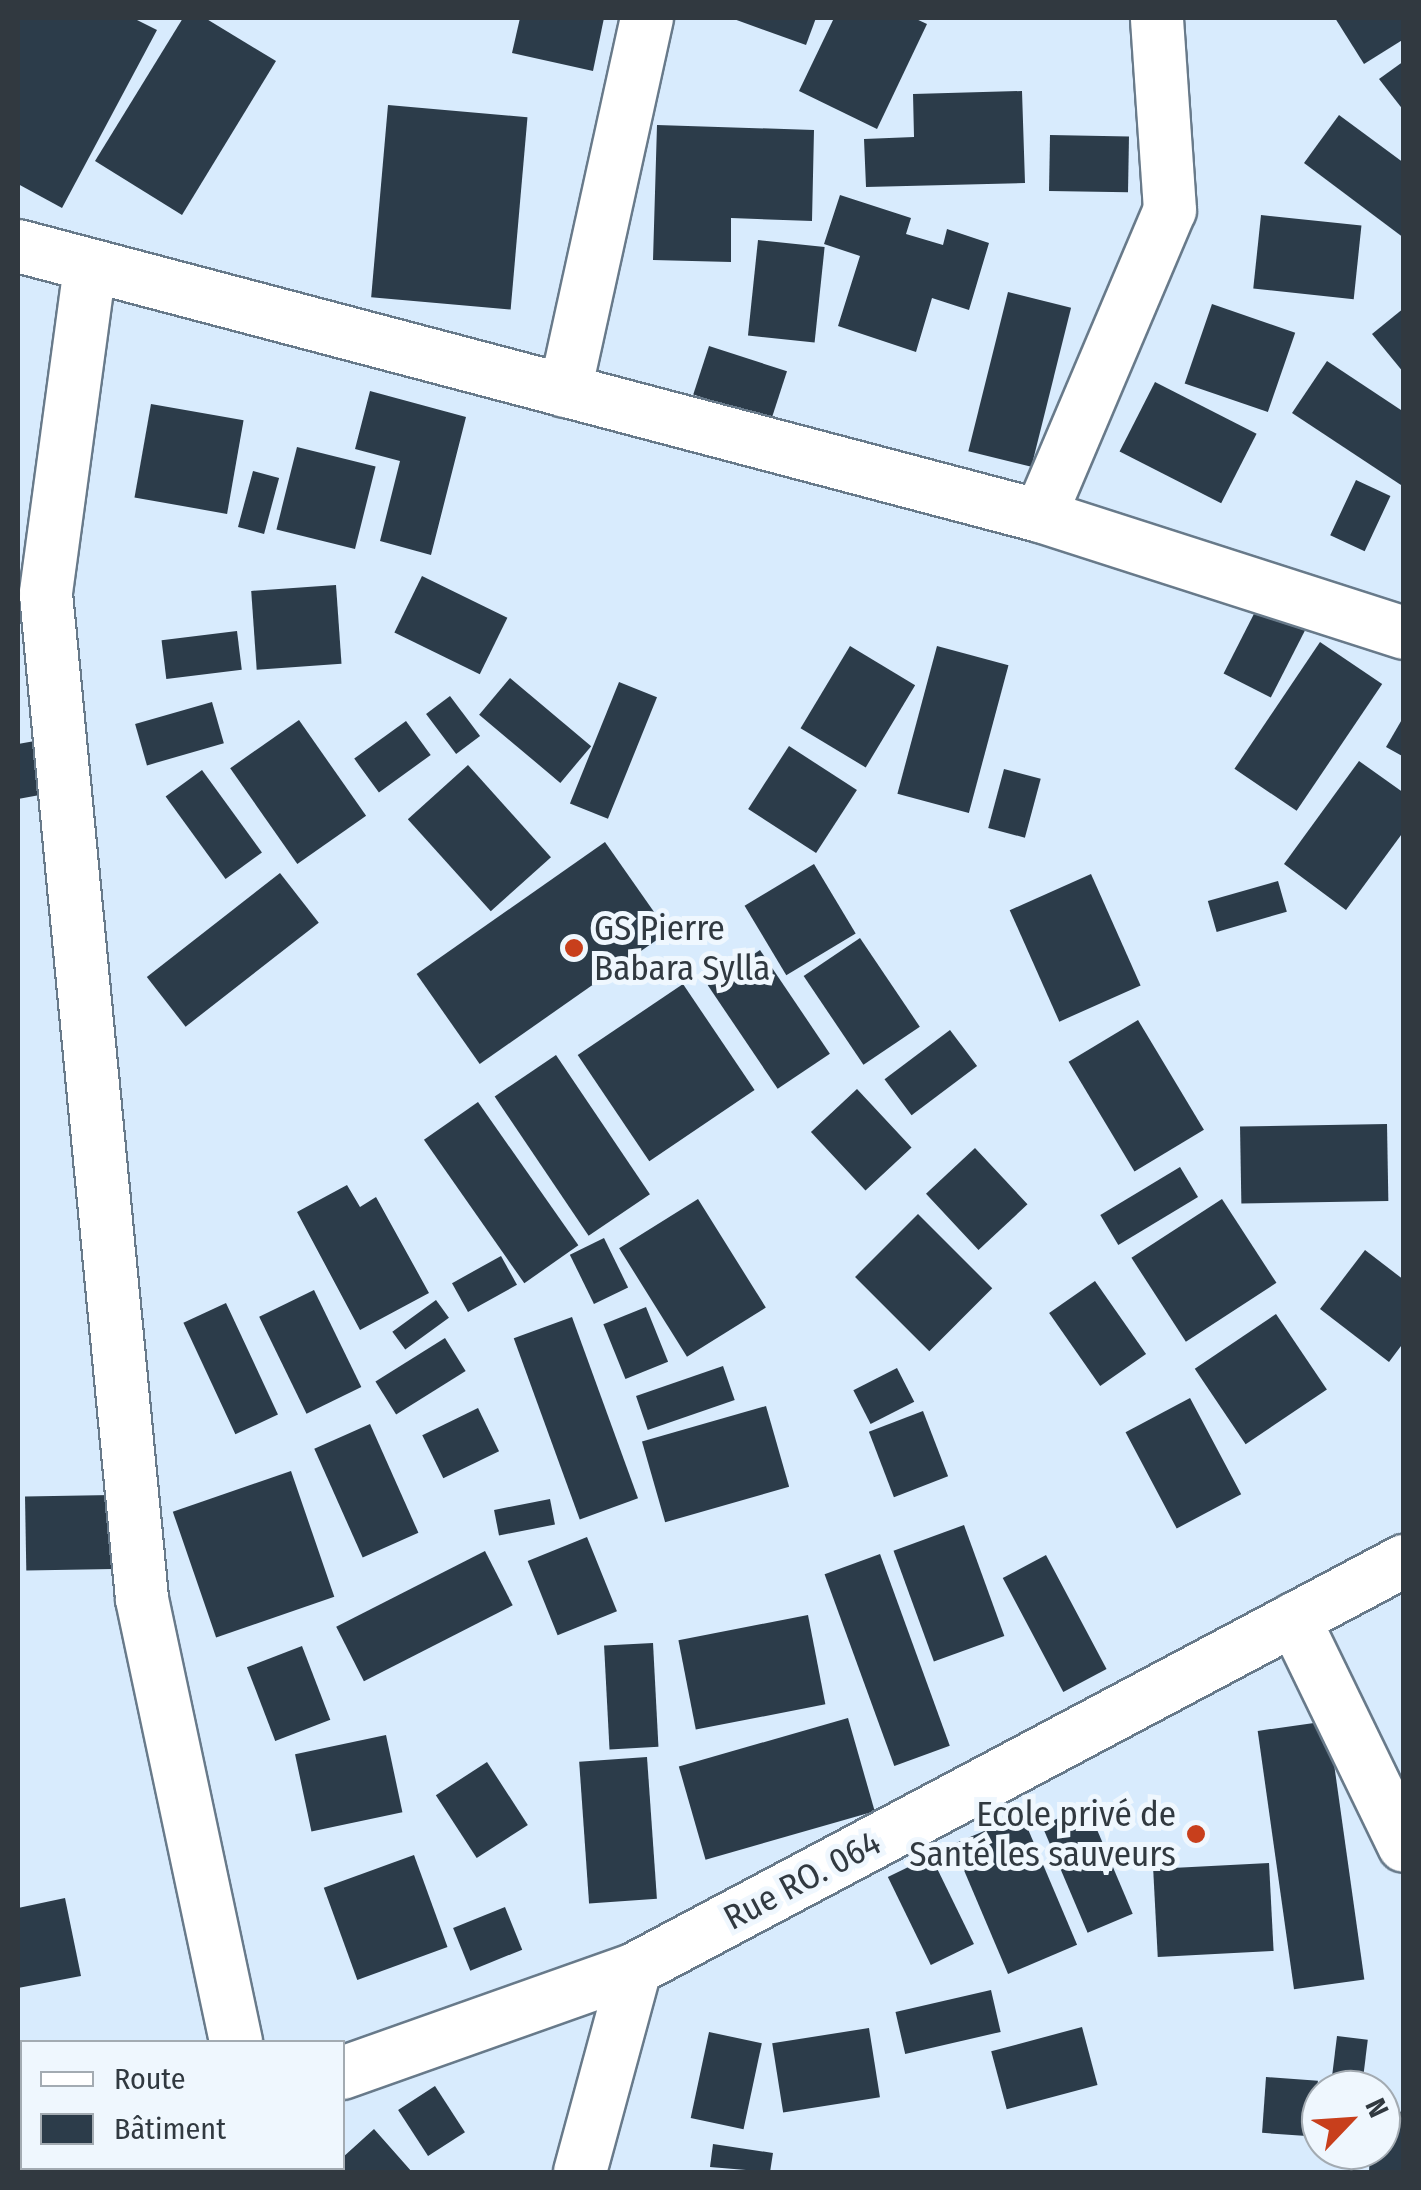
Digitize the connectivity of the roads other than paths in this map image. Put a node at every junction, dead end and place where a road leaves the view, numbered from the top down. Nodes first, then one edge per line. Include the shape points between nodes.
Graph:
1 (648, 18) edge
2 (1158, 18) edge
3 (18, 246) edge
4 (90, 267) junction
5 (565, 391) junction
6 (1040, 516) junction
7 (1404, 633) edge
8 (1404, 1561) edge
9 (1294, 1618) junction
10 (1404, 1846) edge
11 (634, 1968) junction
12 (236, 2040) edge
13 (345, 2072) edge
14 (580, 2172) edge

1 - 5 street
2 - 6 street via 1170,210
3 - 4 street
4 - 5 street
4 - 12 street via 46,594 142,1599
5 - 6 street
6 - 7 street
8 - 9 street, Rue RO. 064
9 - 10 street
9 - 11 street, Rue RO. 064
11 - 13 street, Rue RO. 064
11 - 14 street

